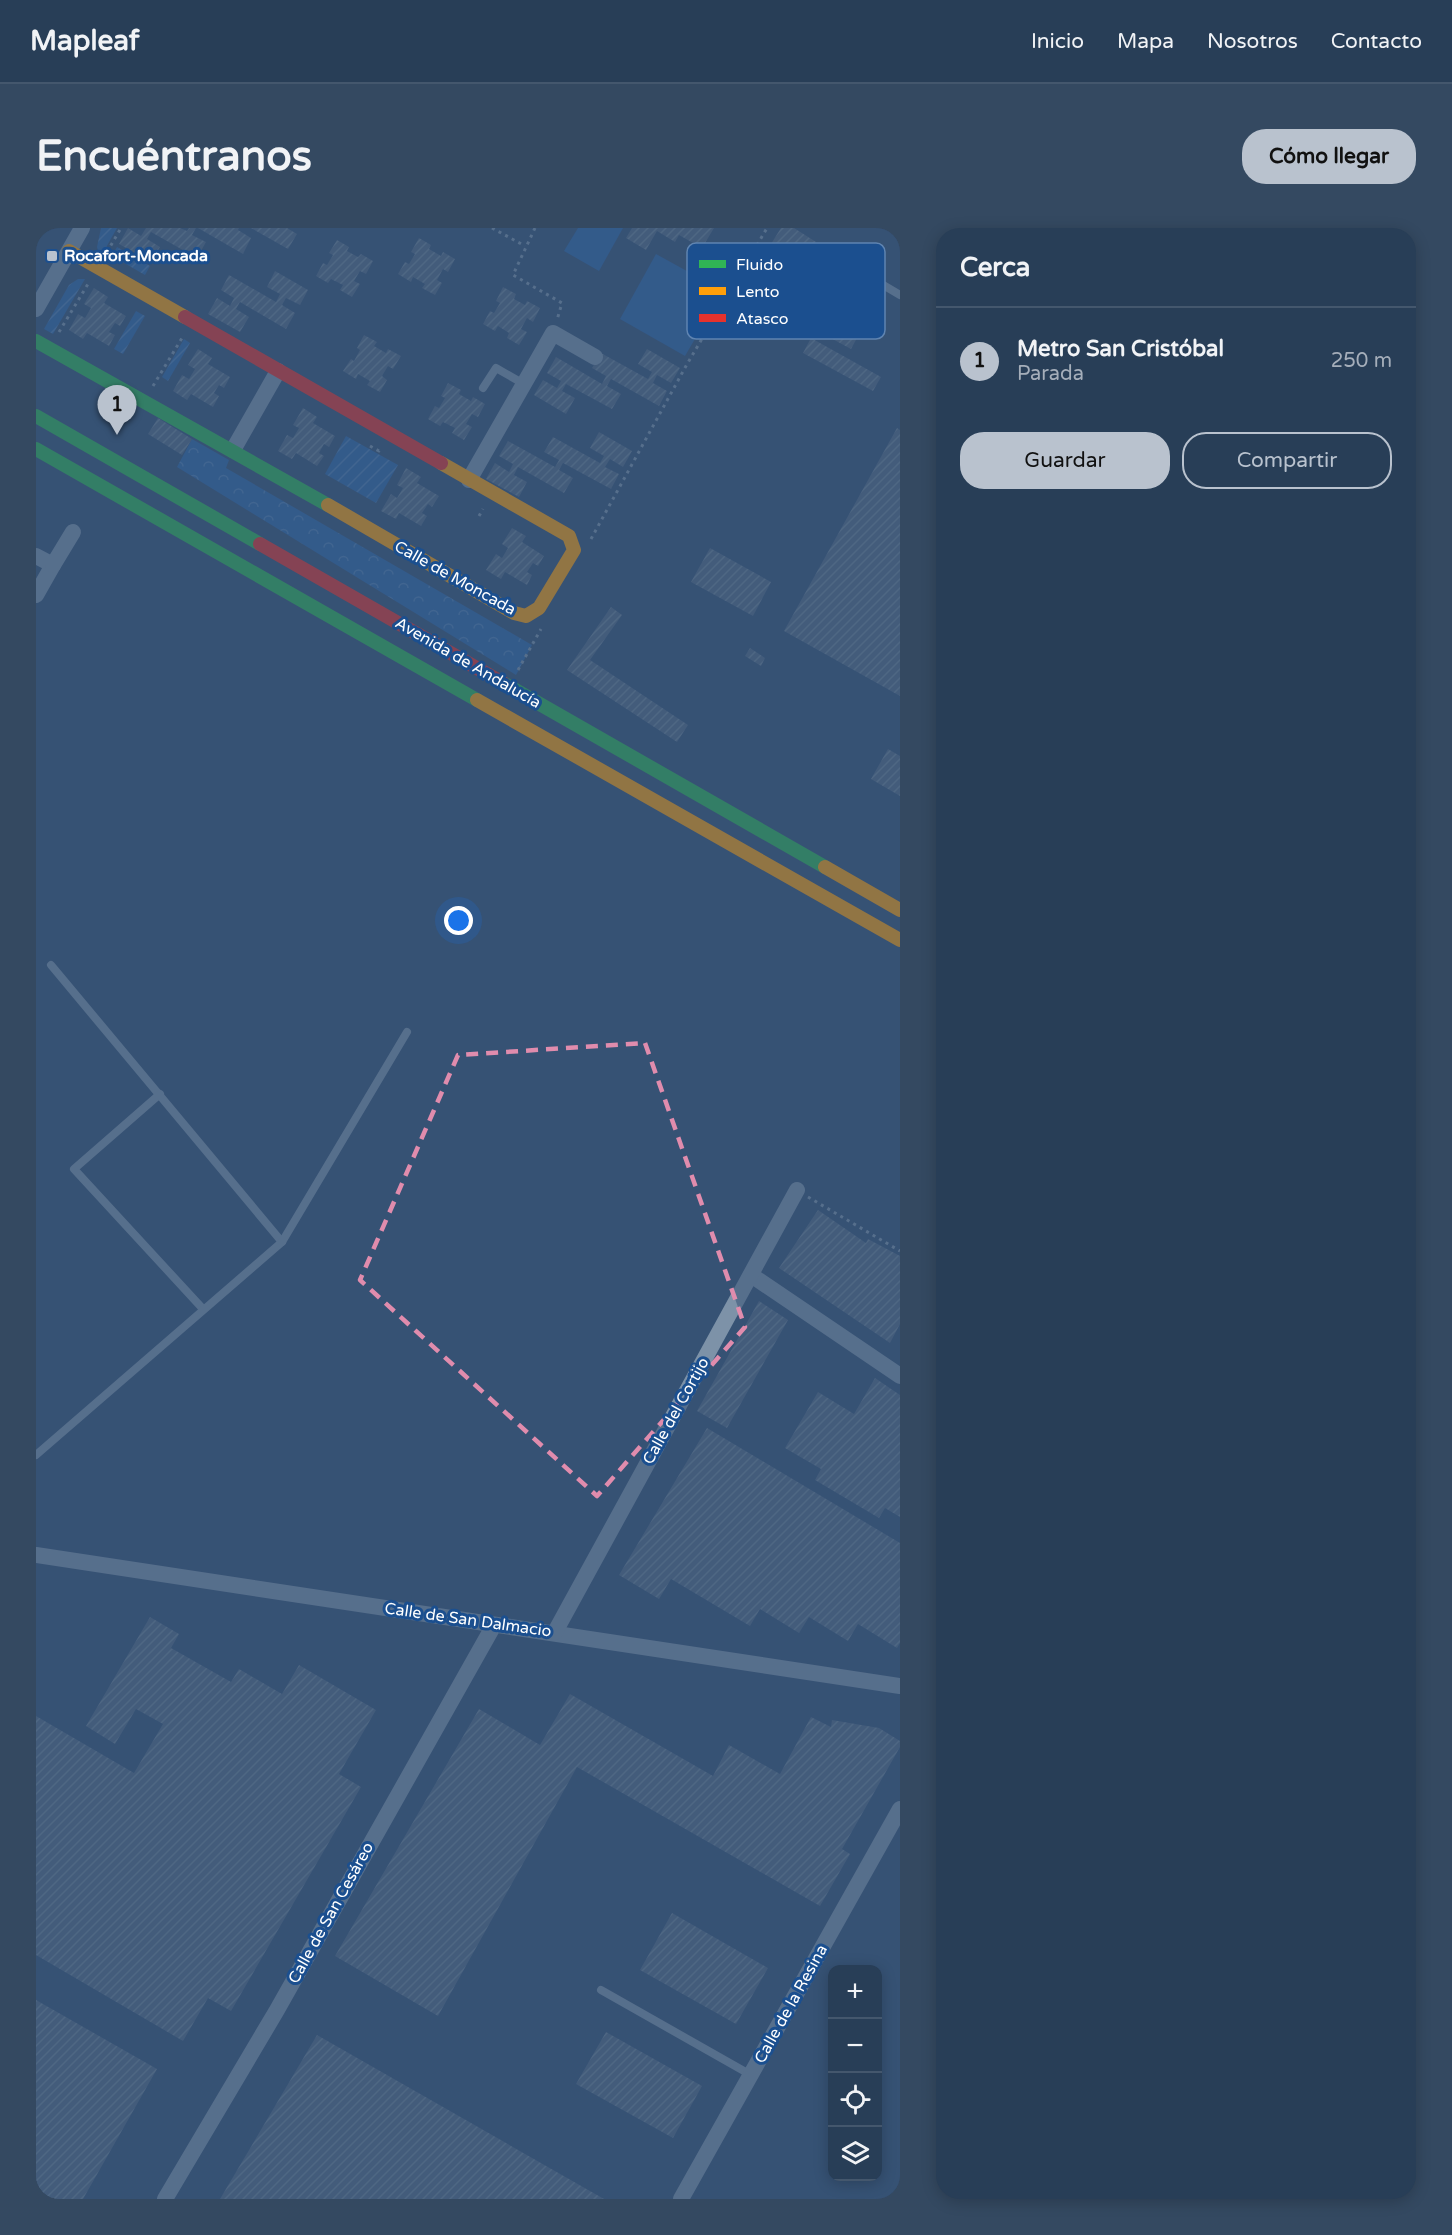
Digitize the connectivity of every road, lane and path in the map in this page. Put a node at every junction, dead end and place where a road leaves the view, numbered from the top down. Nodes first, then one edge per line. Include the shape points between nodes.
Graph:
1 (82, 228) edge
2 (121, 228) edge
3 (492, 228) edge
4 (535, 228) edge
5 (767, 228) edge
6 (758, 243) edge
7 (525, 246) junction
8 (69, 251) junction
9 (97, 267) junction
10 (89, 283) dead end
11 (885, 285) edge
12 (900, 294) edge
13 (36, 309) edge
14 (191, 322) junction
15 (554, 333) junction
16 (55, 339) dead end
17 (704, 339) edge
18 (36, 341) edge
19 (595, 357) dead end
20 (278, 371) junction
21 (524, 384) junction
22 (483, 388) dead end
23 (144, 401) junction
24 (36, 407) edge
25 (36, 416) edge
26 (68, 434) junction
27 (36, 449) edge
28 (233, 450) junction
29 (469, 480) junction
30 (484, 508) dead end
31 (479, 516) dead end
32 (73, 532) dead end
33 (590, 540) dead end
34 (36, 556) edge
35 (53, 566) junction
36 (36, 595) edge
37 (544, 624) dead end
38 (516, 675) dead end
39 (900, 910) edge
40 (865, 922) junction
41 (900, 940) edge
42 (900, 951) edge
43 (51, 965) dead end
44 (407, 1032) dead end
45 (160, 1094) junction
46 (797, 1191) joint
47 (282, 1242) junction
48 (900, 1251) edge
49 (751, 1275) junction
50 (203, 1309) junction
51 (900, 1376) edge
52 (36, 1455) edge
53 (36, 1555) edge
54 (494, 1625) junction
55 (555, 1632) junction
56 (900, 1686) edge
57 (900, 1809) edge
58 (601, 1990) dead end
59 (751, 2075) junction
60 (165, 2199) edge
61 (681, 2199) edge

1 - 8 street
2 - 9 path
3 - 7 path
4 - 7 path
5 - 6 path
7 - 15 path via 513,275 562,303
8 - 9 main road, Calle de Moncada
8 - 13 street
9 - 14 main road, Calle de Moncada
10 - 16 path
11 - 12 lane
14 - 20 main road, Calle de Moncada
14 - 23 path
15 - 19 street
15 - 21 street
17 - 33 path
18 - 23 main road, Calle de Moncada
20 - 28 street
20 - 29 main road, Calle de Moncada
21 - 22 lane via 496,368
21 - 29 street
23 - 28 main road, Calle de Moncada
24 - 26 street
25 - 26 main road, Avenida de Andalucía
26 - 39 main road, Avenida de Andalucía
27 - 40 main road, Avenida de Andalucía
28 - 29 main road, Calle de Moncada via 514,613 526,616 539,609 574,550 569,536
30 - 31 path
32 - 35 street
34 - 35 street
35 - 36 street
37 - 38 path
40 - 41 main road, Avenida de Andalucía
40 - 42 street, Avenida de Andalucía
43 - 45 lane
44 - 47 lane
45 - 47 lane
45 - 50 lane via 74,1169
46 - 48 path
46 - 49 street, Calle del Cortijo
47 - 50 lane
49 - 51 street
49 - 55 street, Calle del Cortijo
50 - 52 lane
53 - 54 street, Calle de San Dalmacio
54 - 55 street, Calle de San Dalmacio
54 - 60 street, Calle de San Cesáreo via 277,2010
55 - 56 street, Calle de San Dalmacio
57 - 59 street, Calle de la Resina
58 - 59 lane
59 - 61 street, Calle de la Resina

